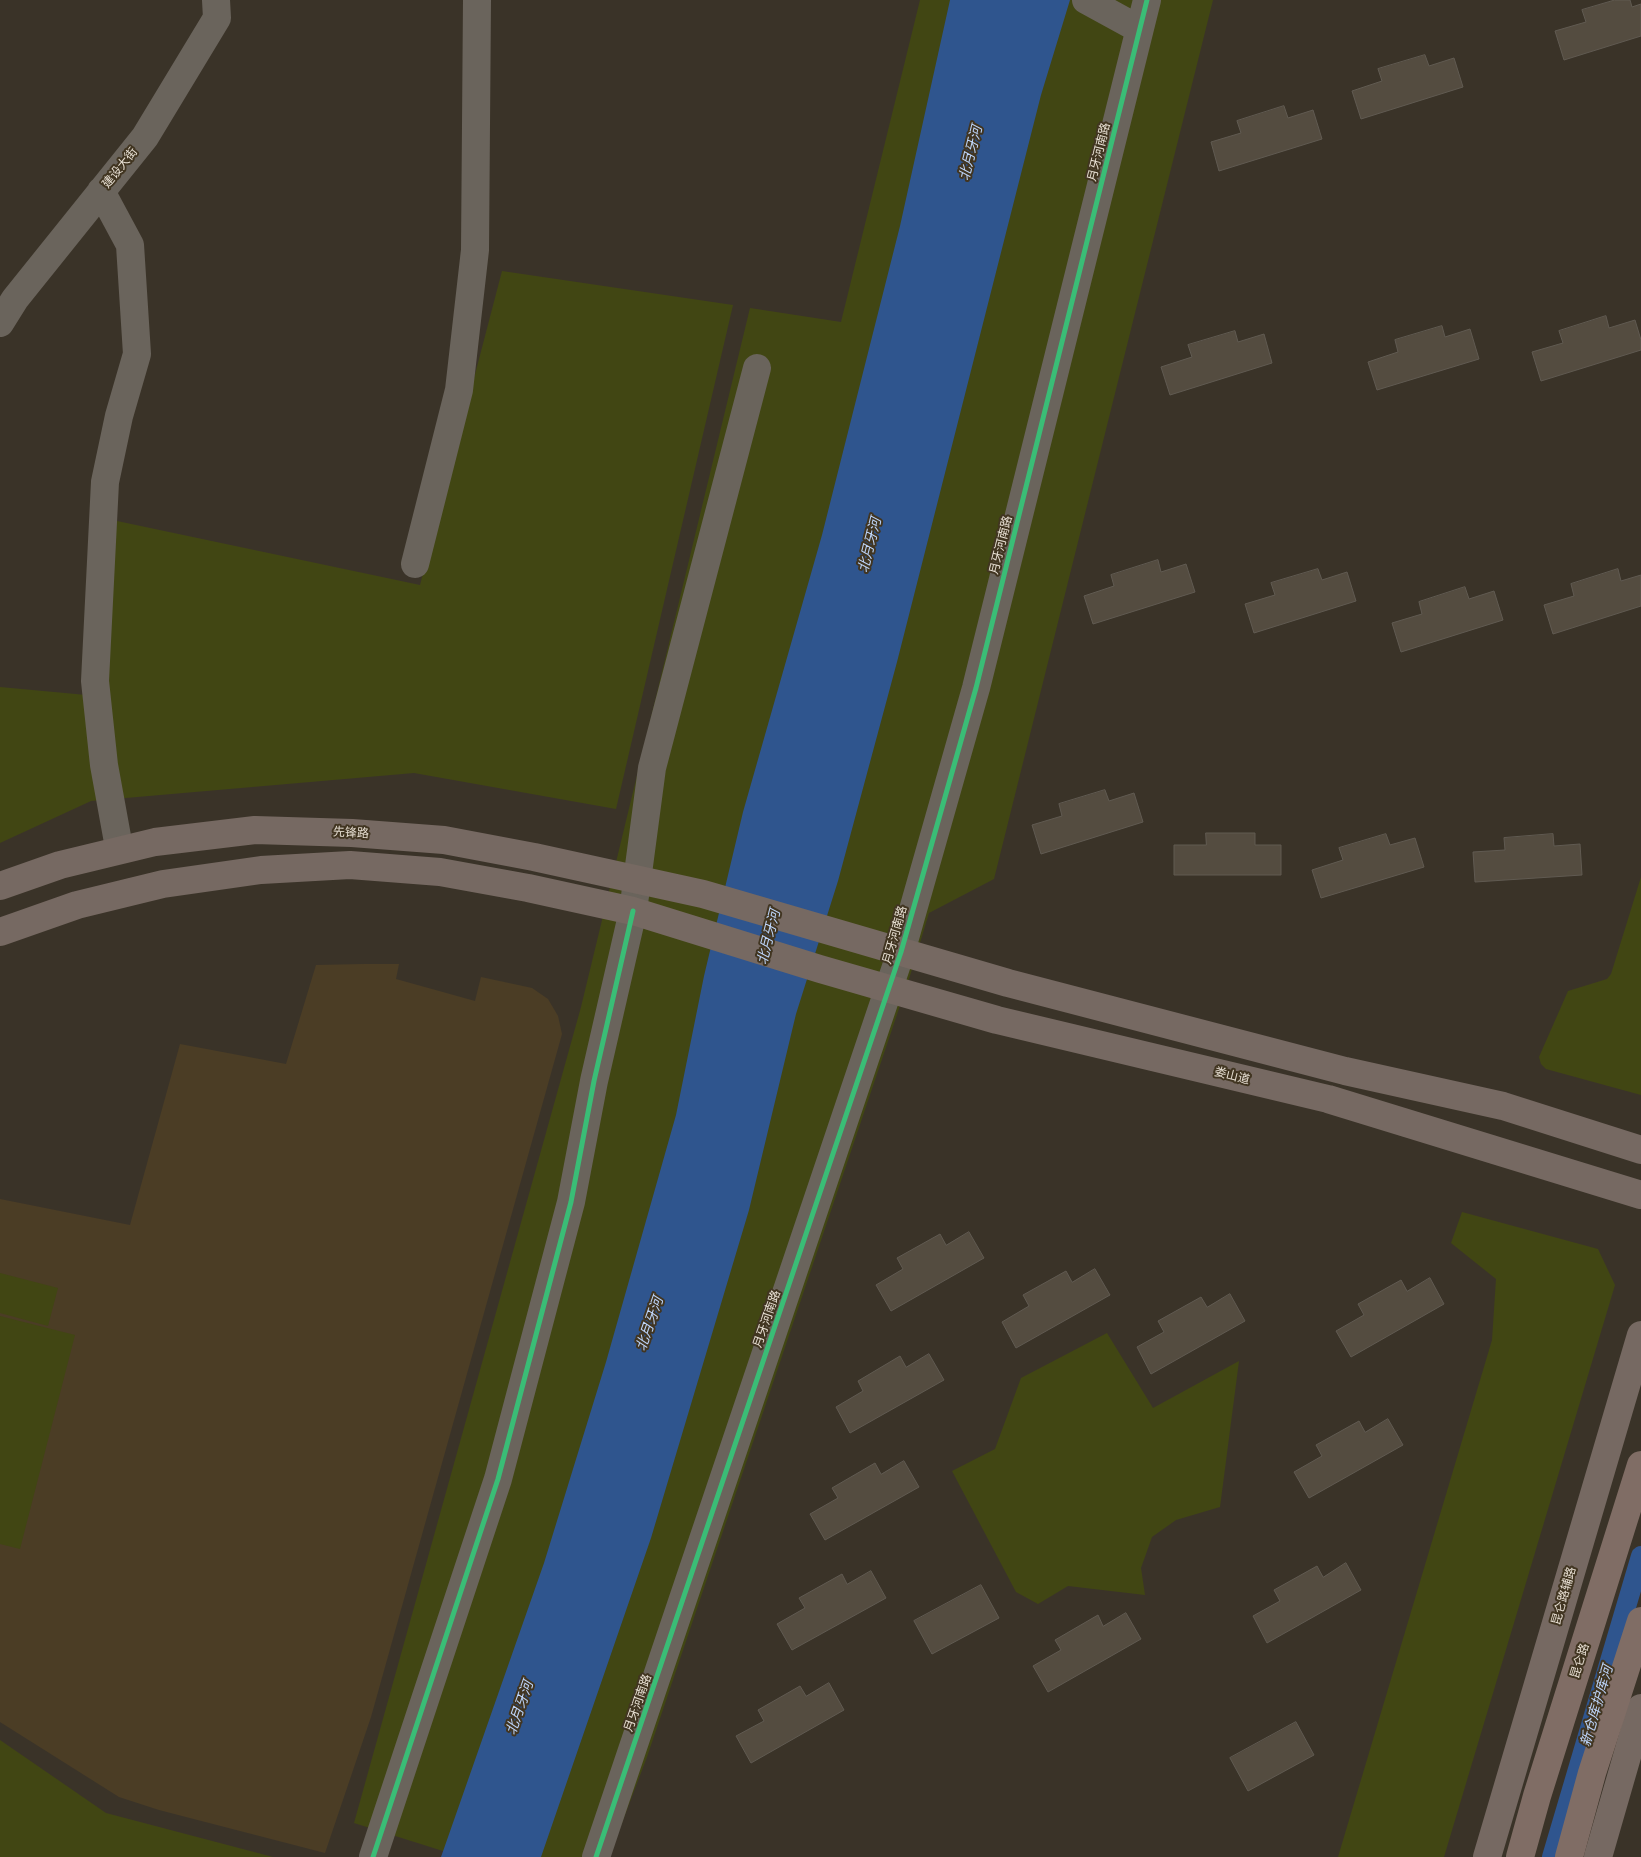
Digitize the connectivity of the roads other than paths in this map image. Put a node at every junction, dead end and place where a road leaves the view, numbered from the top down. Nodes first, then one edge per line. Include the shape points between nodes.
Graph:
1 (216, 0) edge
2 (477, 0) edge
3 (1086, 0) edge
4 (1147, 0) edge
5 (1139, 30) junction
6 (101, 191) junction
7 (0, 323) edge
8 (757, 368) dead end
9 (415, 564) dead end
10 (118, 842) dead end
11 (637, 879) junction
12 (0, 886) edge
13 (633, 911) junction
14 (0, 932) edge
15 (901, 952) junction
16 (889, 989) junction
17 (1641, 1150) edge
18 (1641, 1195) edge
19 (1641, 1335) edge
20 (1641, 1466) edge
21 (1641, 1621) edge
22 (1641, 1708) edge
23 (1592, 1773) junction
24 (1537, 1796) junction
25 (373, 1857) edge
26 (596, 1857) edge
27 (1487, 1857) edge
28 (1515, 1857) edge
29 (1520, 1857) edge
30 (1569, 1857) edge
31 (1576, 1857) edge
32 (1598, 1857) edge

1 - 6 street, 建设大街 via 217,18 145,137
2 - 9 street via 475,250 459,390
3 - 5 street
4 - 5 street, 月牙河南路
5 - 15 street, 月牙河南路 via 976,688
6 - 7 street, 建设大街 via 15,299
6 - 10 street via 130,245 137,354 105,482 95,681 104,765
8 - 11 street via 652,768
11 - 12 main road, 先锋路 via 444,840 255,830 155,842 60,865
11 - 13 street
11 - 15 main road, 先锋路 via 703,894
13 - 14 main road via 440,872 350,865 261,870 163,884 77,905
13 - 16 main road, 娄山道
13 - 25 street via 594,1081 571,1202 498,1479
15 - 16 street, 月牙河南路
15 - 17 main road via 1345,1071 1503,1106
16 - 18 main road, 娄山道 via 997,1020 1328,1100
16 - 26 street, 月牙河南路
19 - 27 main road, 昆仑路辅路
20 - 24 highway, 昆仑路
21 - 23 highway
22 - 32 main road
23 - 30 highway
23 - 31 highway
24 - 28 highway
24 - 29 highway, 昆仑路

